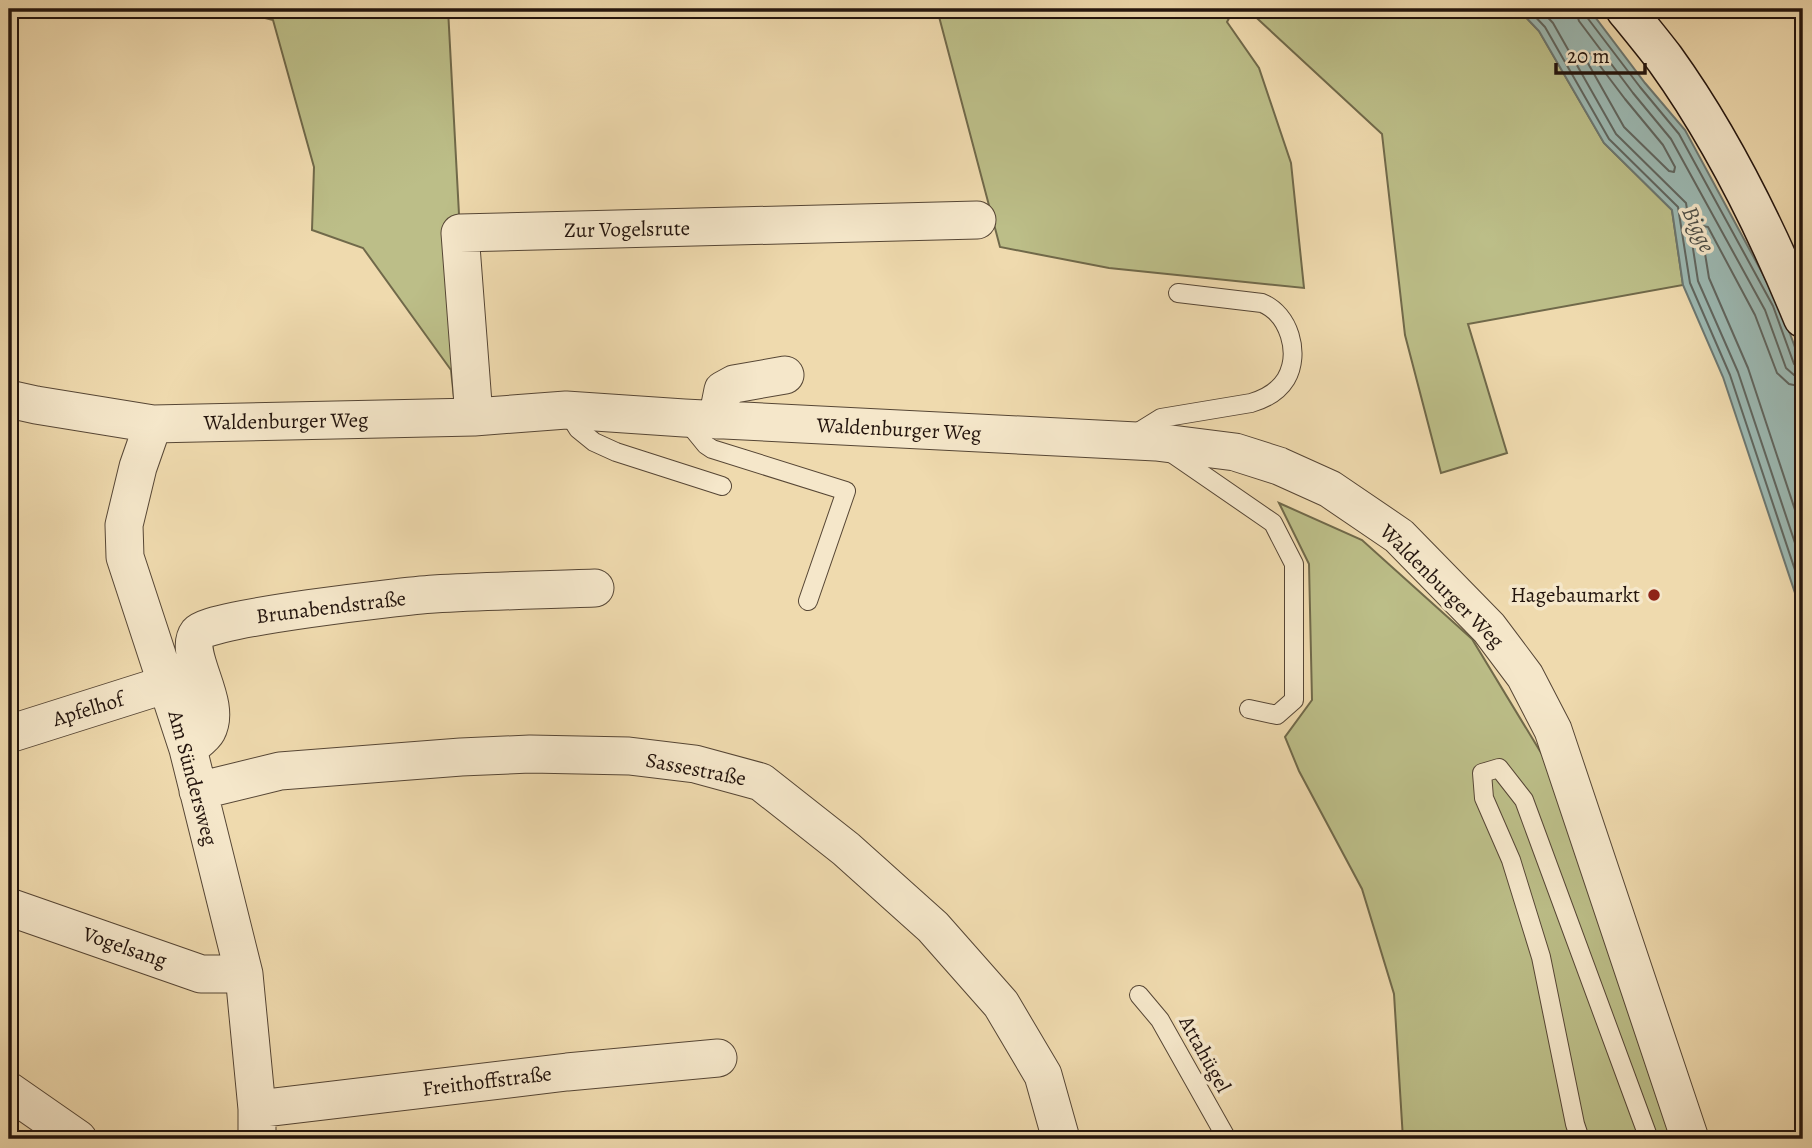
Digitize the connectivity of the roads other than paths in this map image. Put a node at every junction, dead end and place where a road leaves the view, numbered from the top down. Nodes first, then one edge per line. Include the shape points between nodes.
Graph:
1 (1625, 9) edge
2 (977, 220) dead end
3 (1178, 293) dead end
4 (1803, 318) edge
5 (785, 375) dead end
6 (9, 399) edge
7 (566, 410) junction
8 (474, 417) junction
9 (700, 419) junction
10 (153, 424) junction
11 (1140, 442) junction
12 (722, 486) dead end
13 (595, 588) dead end
14 (808, 600) dead end
15 (167, 684) junction
16 (1249, 709) dead end
17 (9, 734) edge
18 (188, 749) junction
19 (198, 791) junction
20 (9, 906) edge
21 (244, 974) junction
22 (1139, 995) dead end
23 (718, 1058) dead end
24 (9, 1091) edge
25 (257, 1124) edge
26 (78, 1139) edge
27 (1061, 1139) edge
28 (1227, 1139) edge
29 (1580, 1139) edge
30 (1649, 1139) edge
31 (1690, 1139) edge

1 - 4 main road via 1665,59 1734,171
2 - 8 street, Zur Vogelsrute via 460,233
3 - 11 lane via 1270,306 1290,336 1287,377 1265,399 1161,418
5 - 9 street via 734,384 723,390
6 - 10 street, Waldenburger Weg
7 - 8 street, Waldenburger Weg
7 - 9 street, Waldenburger Weg
7 - 12 lane via 594,442
8 - 10 street, Waldenburger Weg
9 - 11 street, Waldenburger Weg
9 - 14 lane via 706,445 712,449 846,491
10 - 15 street, Am Sündersweg via 124,525 125,557
11 - 16 lane via 1273,523 1294,564 1294,700 1277,715
11 - 31 street, Waldenburger Weg via 1235,452 1330,489 1399,536 1489,628 1525,676 1553,730
13 - 18 street, Brunabendstraße via 419,596 203,628 193,646 212,709 207,731
15 - 17 street, Apfelhof
15 - 18 street, Am Sündersweg
18 - 19 street, Am Sündersweg
19 - 21 street, Am Sündersweg
19 - 27 street, Sassestraße via 280,771 530,754 629,756 695,764 761,782 846,849 933,927 1001,1004 1043,1075
20 - 21 street, Vogelsang via 201,974
21 - 25 street, Am Sündersweg
22 - 28 lane, Attahügel via 1160,1020
23 - 25 street, Freithoffstraße via 567,1072
24 - 26 street
29 - 30 lane via 1541,957 1511,860 1484,798 1482,773 1499,768 1524,800

